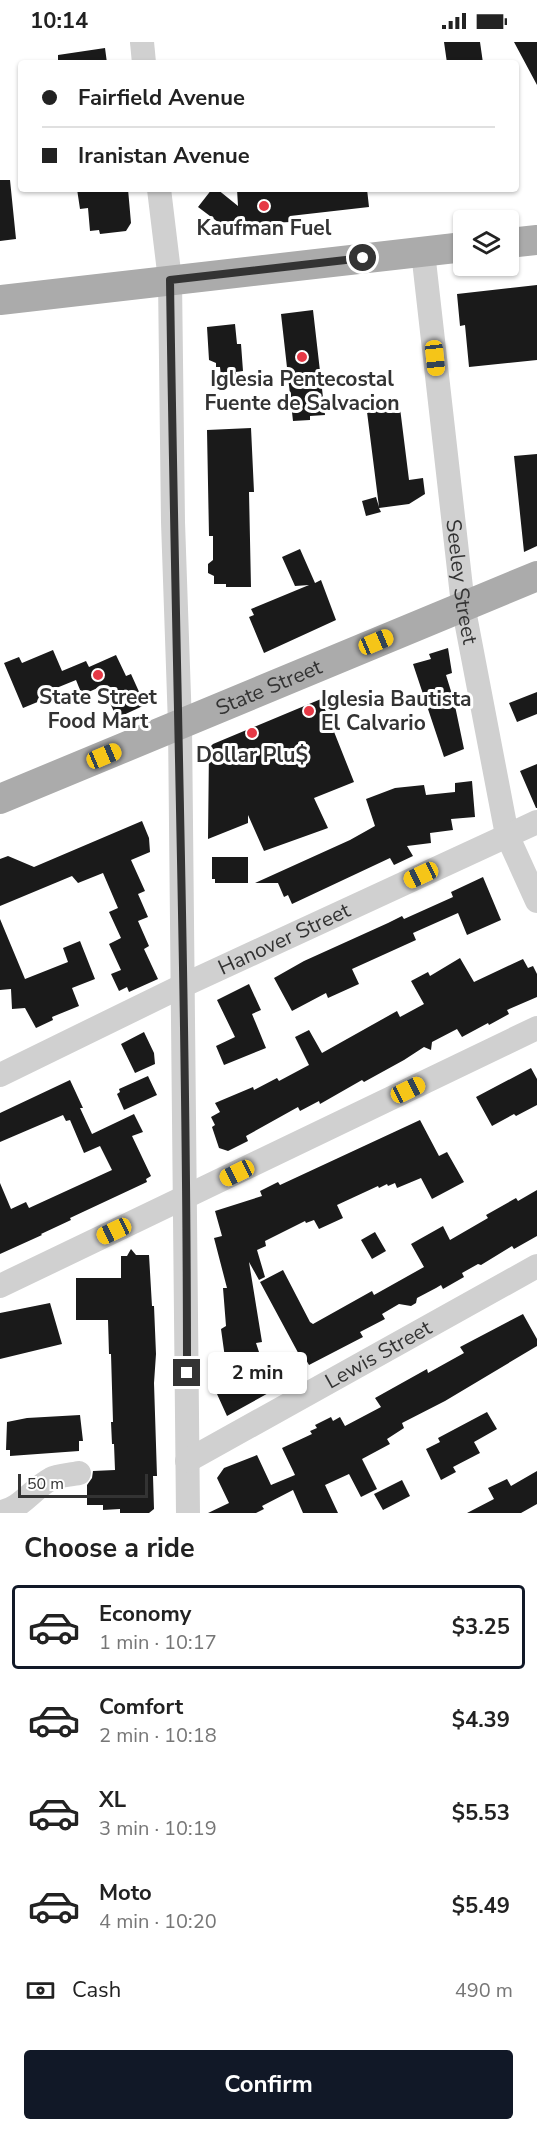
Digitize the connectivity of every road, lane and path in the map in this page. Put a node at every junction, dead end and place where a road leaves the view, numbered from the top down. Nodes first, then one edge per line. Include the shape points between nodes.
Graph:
1 (142, 42) edge
2 (144, 60) edge
3 (159, 192) edge
4 (537, 240) edge
5 (519, 242) edge
6 (453, 248) edge
7 (423, 252) junction
8 (170, 280) junction
9 (0, 300) edge
10 (537, 576) edge
11 (463, 605) junction
12 (180, 725) junction
13 (0, 799) edge
14 (537, 822) edge
15 (507, 835) junction
16 (537, 902) edge
17 (182, 986) junction
18 (537, 1028) edge
19 (0, 1075) edge
20 (186, 1197) junction
21 (537, 1266) edge
22 (0, 1286) edge
23 (188, 1461) junction
24 (79, 1473) dead end
25 (0, 1512) edge
26 (189, 1513) edge

1 - 2 street
3 - 8 street
4 - 5 main road
6 - 7 main road
7 - 8 main road
7 - 11 street, Seeley Street
8 - 9 main road
8 - 12 street
10 - 11 main road, State Street
11 - 12 main road, State Street
11 - 15 street, Seeley Street
12 - 13 main road, State Street
12 - 17 street
14 - 15 street, Hanover Street
15 - 16 street, Seeley Street
15 - 17 street, Hanover Street
17 - 19 street, Hanover Street
17 - 20 street
18 - 20 street
20 - 22 street
20 - 23 street
21 - 23 street, Lewis Street
23 - 26 street
24 - 25 street via 53,1478 32,1491 12,1511

